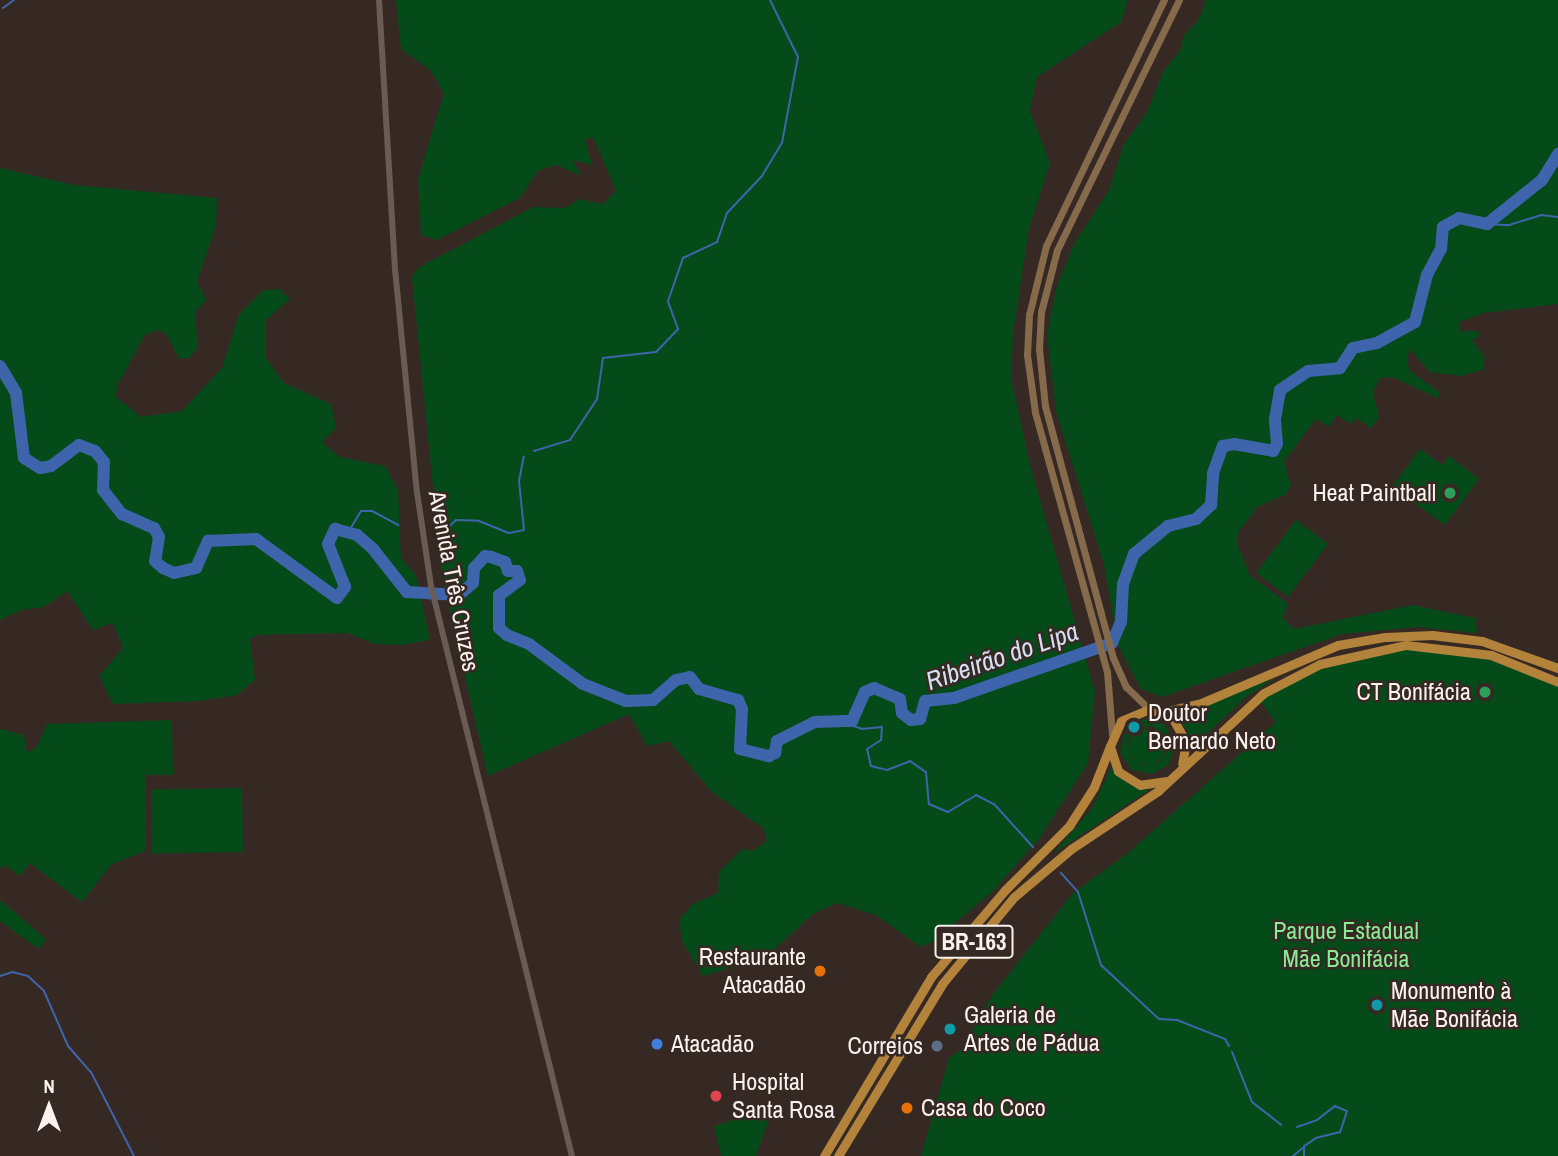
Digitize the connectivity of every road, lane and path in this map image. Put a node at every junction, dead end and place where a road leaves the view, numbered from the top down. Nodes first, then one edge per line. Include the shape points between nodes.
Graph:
1 (379, 0) edge
2 (1164, 0) edge
3 (1179, 0) edge
4 (1558, 668) edge
5 (1558, 682) edge
6 (1149, 709) junction
7 (1163, 712) junction
8 (1112, 734) junction
9 (1110, 746) junction
10 (1179, 770) junction
11 (1168, 781) junction
12 (572, 1156) edge
13 (824, 1156) edge
14 (838, 1156) edge

1 - 12 street, Avenida Três Cruzes via 397,282 431,586
2 - 8 main road via 1046,246 1029,316 1027,355 1037,423 1104,660
3 - 6 main road via 1068,224 1041,312 1039,349 1045,406 1113,657 1126,687
4 - 7 highway via 1482,641 1432,635 1385,637 1326,649 1199,704
5 - 10 highway, BR-163 via 1513,662 1452,648 1406,645 1363,652 1320,664 1264,693
6 - 7 highway
6 - 8 highway via 1126,716
7 - 10 highway via 1184,733 1186,752
8 - 9 highway, BR-163
9 - 11 highway via 1118,771 1132,782
9 - 13 highway, BR-163 via 1094,787 1069,826 1005,890 931,977
10 - 11 highway, BR-163
11 - 14 highway, BR-163 via 1053,863 977,939 908,1035

